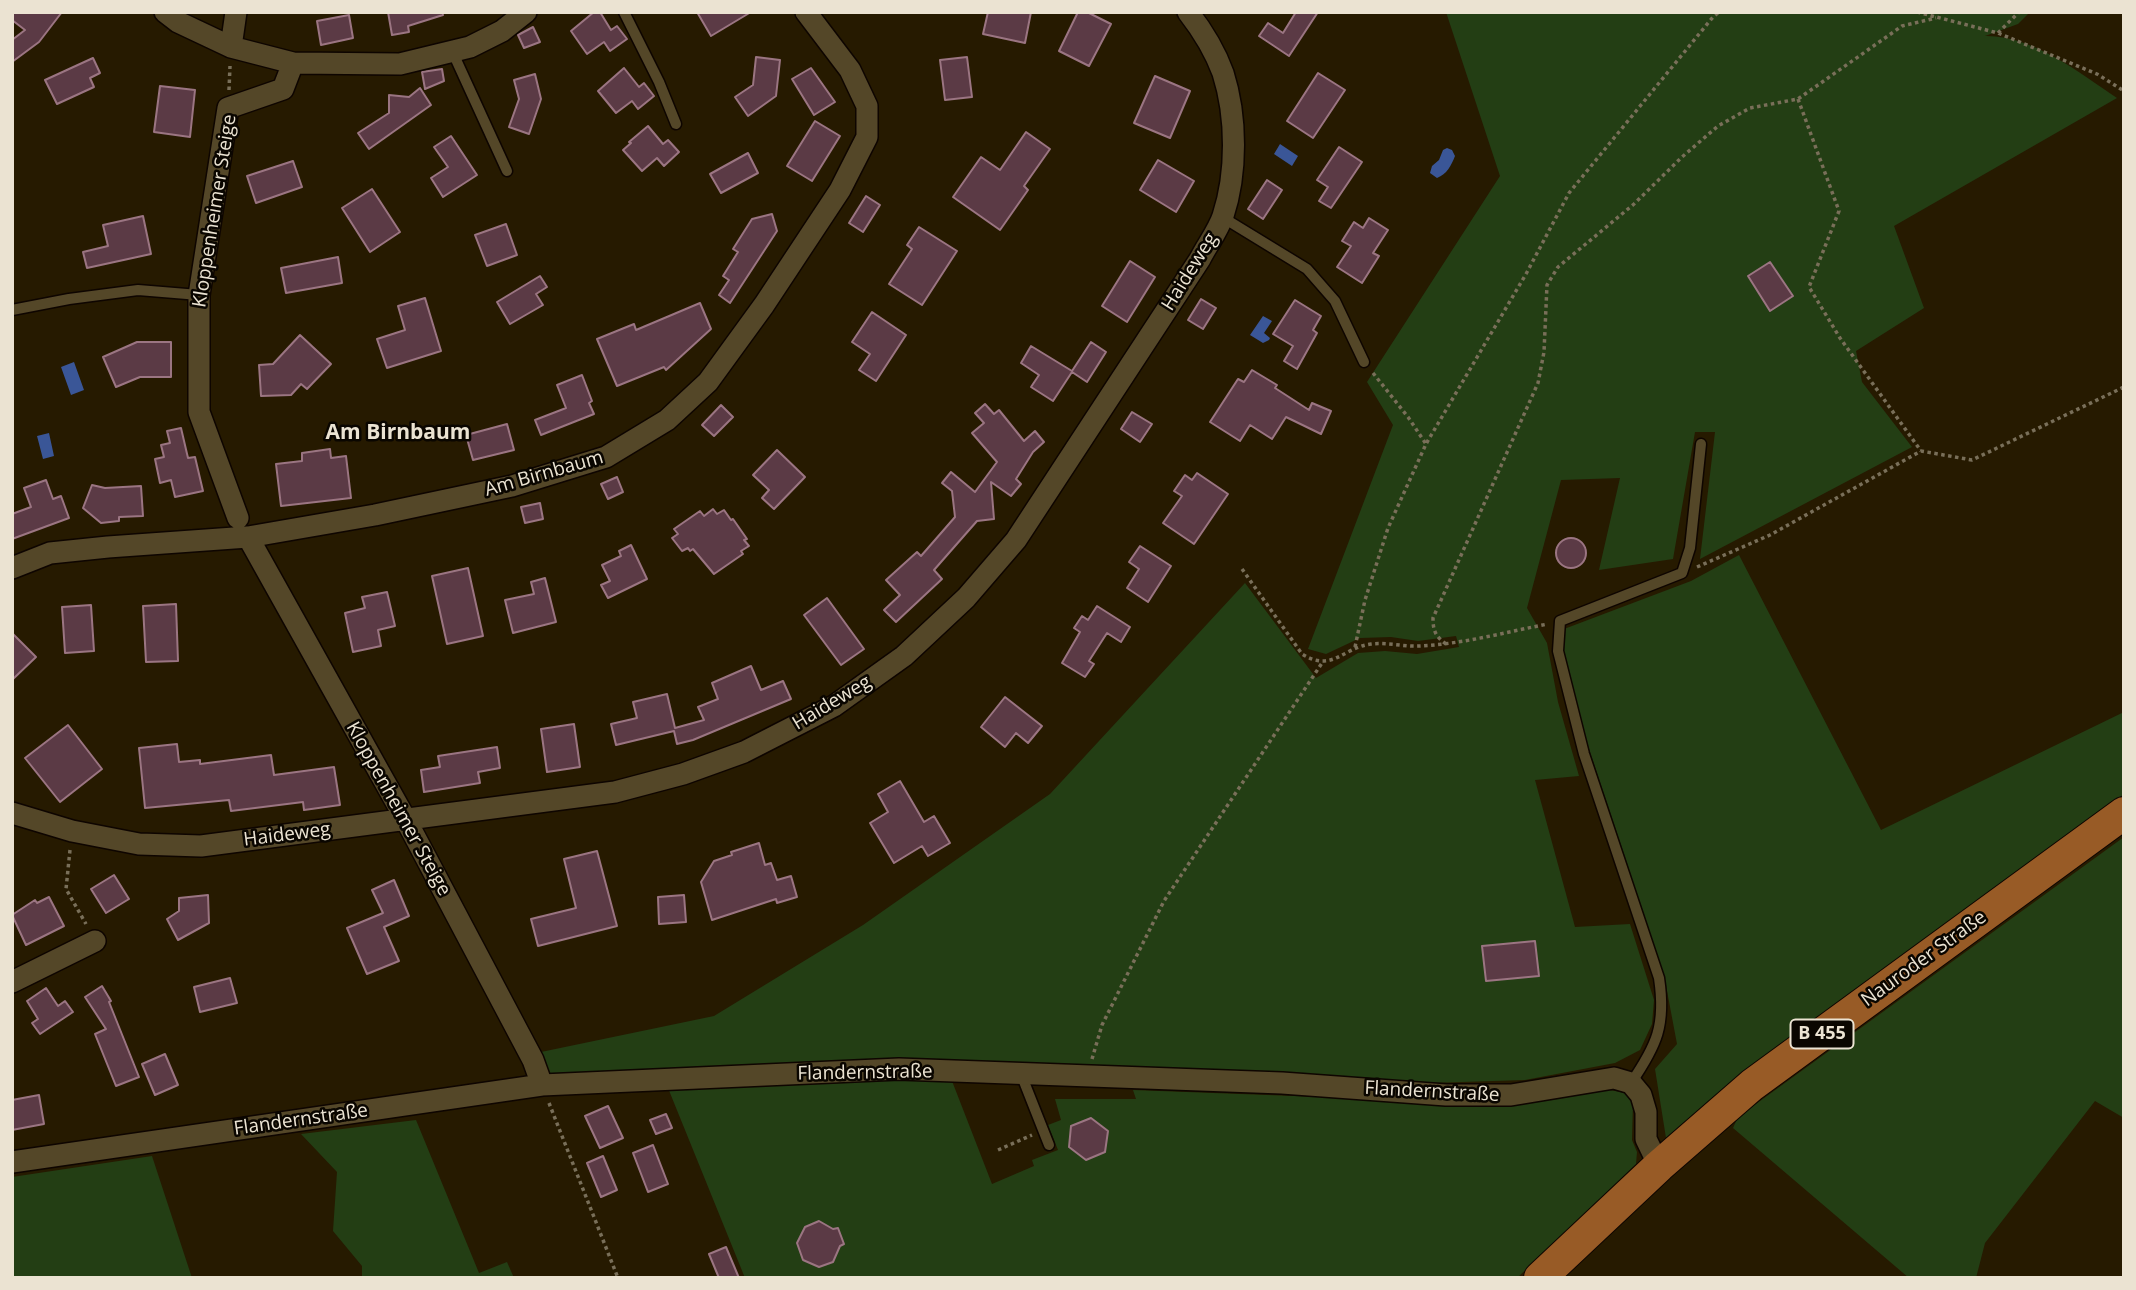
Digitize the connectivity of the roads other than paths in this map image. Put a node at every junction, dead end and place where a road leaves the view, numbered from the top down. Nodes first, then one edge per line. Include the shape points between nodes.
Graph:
1 (165, 12) edge
2 (236, 12) edge
3 (526, 12) edge
4 (624, 12) edge
5 (806, 12) edge
6 (1188, 12) edge
7 (231, 47) junction
8 (453, 53) junction
9 (293, 62) junction
10 (677, 124) dead end
11 (507, 171) dead end
12 (1222, 217) junction
13 (199, 295) junction
14 (12, 310) edge
15 (1364, 362) road end
16 (1701, 444) dead end
17 (243, 527) junction
18 (12, 568) edge
19 (12, 813) edge
20 (2124, 813) edge
21 (405, 820) junction
22 (95, 941) road end
23 (12, 982) edge
24 (1021, 1074) junction
25 (1630, 1083) junction
26 (542, 1085) junction
27 (1049, 1145) dead end
28 (12, 1161) edge
29 (1659, 1166) junction
30 (1540, 1278) edge

1 - 7 street
2 - 7 street
3 - 8 street via 502,31
4 - 10 lane
5 - 17 street, Am Birnbaum via 850,70 867,106 867,137 840,190 764,305 708,382 667,420 606,457 512,486 375,515
6 - 12 street, Haideweg via 1223,73 1233,120 1232,173
7 - 9 street
8 - 9 street via 400,64
8 - 11 lane
9 - 13 street, Kloppenheimer Steige via 282,89 228,108
12 - 15 lane via 1307,269 1335,301
12 - 21 street, Haideweg via 1200,259 1016,540 966,598 904,656 834,706 744,752 683,774 615,792
13 - 14 lane via 138,290
13 - 17 street, Kloppenheimer Steige via 199,412
16 - 25 lane via 1690,548 1682,573 1560,621 1558,651 1584,754 1659,978 1663,1004 1650,1055
17 - 18 street, Am Birnbaum via 50,553
17 - 21 street, Kloppenheimer Steige
19 - 21 street, Haideweg via 139,844 201,846
20 - 29 main road, Nauroder Straße / B 455 via 1752,1085
21 - 26 street, Kloppenheimer Steige
22 - 23 street
24 - 25 street, Flandernstraße via 1282,1083 1446,1095 1511,1095 1614,1078
24 - 26 street, Flandernstraße via 899,1069
24 - 27 lane
25 - 29 street via 1641,1096 1646,1139
26 - 28 street, Flandernstraße
29 - 30 main road, Nauroder Straße / B 455

